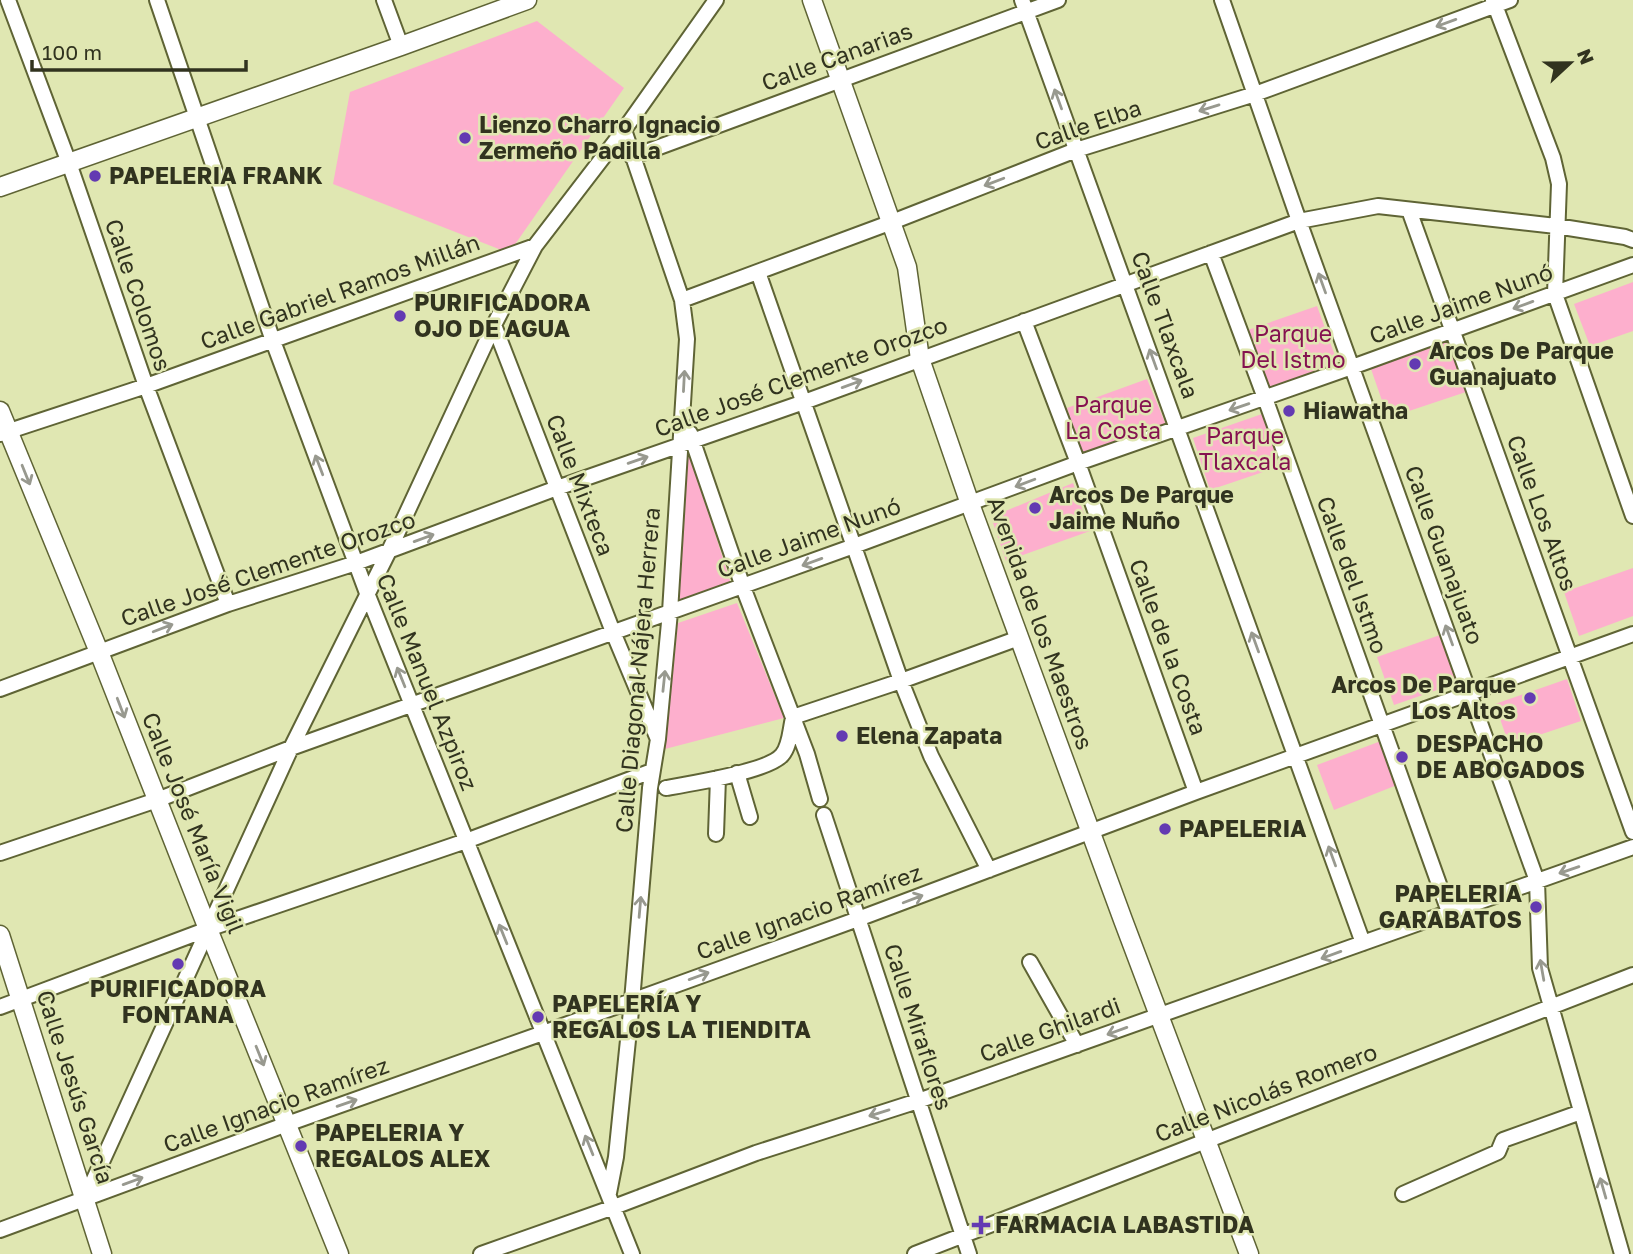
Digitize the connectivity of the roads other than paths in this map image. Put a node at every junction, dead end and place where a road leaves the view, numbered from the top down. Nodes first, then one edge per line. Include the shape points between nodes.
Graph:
1 (8, 0) edge
2 (157, 0) edge
3 (384, 0) edge
4 (527, 0) edge
5 (716, 0) edge
6 (812, 0) edge
7 (1058, 0) edge
8 (1222, 0) edge
9 (1510, 0) edge
10 (1494, 3) edge
11 (1024, 6) edge
12 (401, 46) junction
13 (841, 80) junction
14 (1255, 94) junction
15 (196, 118) junction
16 (624, 130) junction
17 (1076, 150) junction
18 (632, 157) junction
19 (69, 163) junction
20 (0, 187) edge
21 (1409, 209) junction
22 (1299, 221) junction
23 (892, 222) junction
24 (1556, 226) junction
25 (1633, 240) edge
26 (535, 246) junction
27 (1211, 253) junction
28 (1633, 265) edge
29 (758, 272) junction
30 (1125, 284) junction
31 (1555, 294) junction
32 (682, 300) junction
33 (1024, 321) junction
34 (494, 325) junction
35 (1452, 331) junction
36 (272, 341) junction
37 (920, 359) junction
38 (1352, 367) junction
39 (146, 386) junction
40 (1265, 398) junction
41 (804, 402) junction
42 (0, 411) edge
43 (1178, 428) junction
44 (4, 432) edge
45 (686, 443) junction
46 (1078, 463) junction
47 (557, 488) junction
48 (970, 504) junction
49 (1633, 516) edge
50 (854, 547) junction
51 (389, 551) junction
52 (356, 563) junction
53 (743, 587) junction
54 (367, 593) junction
55 (228, 604) junction
56 (670, 612) junction
57 (613, 632) junction
58 (1633, 634) edge
59 (1019, 638) junction
60 (99, 652) junction
61 (1570, 657) junction
62 (901, 681) junction
63 (0, 689) edge
64 (1470, 693) junction
65 (412, 705) junction
66 (793, 717) junction
67 (1382, 725) junction
68 (658, 739) junction
69 (291, 748) junction
70 (1296, 756) junction
71 (652, 771) junction
72 (737, 773) junction
73 (718, 778) junction
74 (666, 788) dead end
75 (1196, 792) junction
76 (820, 799) dead end
77 (157, 800) junction
78 (824, 815) dead end
79 (750, 817) dead end
80 (1090, 832) junction
81 (1633, 832) edge
82 (716, 834) dead end
83 (466, 841) junction
84 (1633, 847) edge
85 (0, 853) edge
86 (989, 870) junction
87 (1537, 881) junction
88 (1449, 912) junction
89 (859, 919) junction
90 (208, 929) junction
91 (0, 935) edge
92 (1363, 943) junction
93 (1030, 962) dead end
94 (1633, 975) edge
95 (21, 999) junction
96 (632, 1001) junction
97 (0, 1007) edge
98 (1551, 1007) junction
99 (1159, 1016) junction
100 (543, 1033) junction
101 (1077, 1045) junction
102 (918, 1101) junction
103 (1581, 1112) junction
104 (287, 1124) junction
105 (1206, 1140) junction
106 (1403, 1194) dead end
107 (85, 1199) junction
108 (611, 1201) junction
109 (0, 1230) edge
110 (963, 1235) junction
111 (102, 1254) edge
112 (339, 1254) edge
113 (481, 1254) edge
114 (632, 1254) edge
115 (915, 1254) edge
116 (969, 1254) edge
117 (1250, 1254) edge
118 (1622, 1254) edge

1 - 19 street, Calle Colomos
2 - 15 street, Calle Manuel Azpiroz
3 - 12 street
4 - 12 street
5 - 16 street
6 - 13 street, Avenida de los Maestros
7 - 11 street, Calle Canarias
8 - 14 street, Calle Guanajuato
9 - 10 street, Calle Elba
10 -> 14 street, Calle Elba
10 - 24 street via 1553,158 1559,184
11 - 13 street, Calle Canarias
17 -> 11 street, Calle Tlaxcala
12 - 15 street
13 - 18 street, Calle Canarias
13 - 23 street, Avenida de los Maestros
14 -> 17 street, Calle Elba
14 - 22 street, Calle Guanajuato
15 - 19 street
15 - 36 street, Calle Manuel Azpiroz
16 - 18 street, Calle Diagonal Nájera Herrera
16 - 26 street
17 -> 23 street, Calle Elba
17 - 30 street, Calle Tlaxcala
18 - 32 street, Calle Diagonal Nájera Herrera
19 - 20 street
19 - 39 street, Calle Colomos
21 - 22 street, Calle José Clemente Orozco via 1378,206
21 - 24 street, Calle José Clemente Orozco
21 - 35 street, Calle Los Altos
22 - 27 street, Calle José Clemente Orozco
38 -> 22 street, Calle Guanajuato
23 - 29 street, Calle Elba
23 - 37 street, Avenida de los Maestros via 907,267
24 - 25 street, Calle José Clemente Orozco
24 - 31 street
26 - 34 street
26 - 36 street, Calle Gabriel Ramos Millán
27 - 30 street, Calle José Clemente Orozco
27 - 40 street, Calle del Istmo
28 - 31 street, Calle Jaime Nunó
29 - 32 street, Calle Elba
29 - 41 street
30 - 33 street, Calle José Clemente Orozco
43 -> 30 street, Calle Tlaxcala
31 -> 35 street, Calle Jaime Nunó
31 - 49 street
45 -> 32 street, Calle Diagonal Nájera Herrera via 682,412 687,339
33 - 37 street, Calle José Clemente Orozco
33 - 46 street, Calle de la Costa
34 - 47 street, Calle Mixteca
34 - 51 street
35 - 38 street, Calle Jaime Nunó
35 - 61 street, Calle Los Altos
36 - 39 street, Calle Gabriel Ramos Millán
52 -> 36 street, Calle Manuel Azpiroz
41 -> 37 street, Calle José Clemente Orozco
37 - 48 street, Avenida de los Maestros
38 - 40 street, Calle Jaime Nunó
64 -> 38 street, Calle Guanajuato
39 - 44 street, Calle Gabriel Ramos Millán
39 - 55 street, Calle Colomos
40 -> 43 street, Calle Jaime Nunó
40 - 67 street, Calle del Istmo
41 - 45 street, Calle José Clemente Orozco
41 - 50 street
42 - 44 street, Calle José María Vigil
43 - 46 street, Calle Jaime Nunó
70 -> 43 street, Calle Tlaxcala
44 -> 60 street, Calle José María Vigil
47 -> 45 street, Calle José Clemente Orozco
45 - 53 street
45 - 56 street, Calle Diagonal Nájera Herrera
46 -> 48 street, Calle Jaime Nunó
46 - 75 street, Calle de la Costa
51 -> 47 street, Calle José Clemente Orozco
47 - 57 street, Calle Mixteca
48 - 50 street, Calle Jaime Nunó
48 - 59 street, Avenida de los Maestros
50 -> 53 street, Calle Jaime Nunó
50 - 62 street
51 - 52 street, Calle José Clemente Orozco
51 - 54 street
52 - 54 street, Calle Manuel Azpiroz
52 - 55 street, Calle José Clemente Orozco
53 - 56 street, Calle Jaime Nunó
53 - 66 street
65 -> 54 street, Calle Manuel Azpiroz
54 - 69 street
60 -> 55 street, Calle José Clemente Orozco
56 - 57 street, Calle Jaime Nunó
68 -> 56 street, Calle Diagonal Nájera Herrera
57 - 65 street, Calle Jaime Nunó
57 - 68 street, Calle Mixteca
58 - 61 street, Calle Ignacio Ramírez
59 - 62 street
59 - 80 street, Avenida de los Maestros
60 - 63 street, Calle José Clemente Orozco
60 -> 77 street, Calle José María Vigil
61 - 64 street, Calle Ignacio Ramírez
61 - 81 street, Calle Los Altos
62 - 66 street
62 - 86 street via 931,756
64 - 67 street, Calle Ignacio Ramírez
64 - 87 street, Calle Guanajuato
65 - 69 street, Calle Jaime Nunó
65 - 83 street, Calle Manuel Azpiroz
66 - 72 street via 781,757
66 - 76 street
67 - 70 street, Calle Ignacio Ramírez
67 - 88 street, Calle del Istmo
68 - 71 street, Calle Diagonal Nájera Herrera
69 - 77 street, Calle Jaime Nunó
69 - 90 street
70 - 75 street, Calle Ignacio Ramírez
92 -> 70 street, Calle Tlaxcala
71 - 83 street
96 -> 71 street, Calle Diagonal Nájera Herrera
72 - 73 street
72 - 79 street
73 - 74 street
73 - 82 street
75 - 80 street, Calle Ignacio Ramírez
77 - 85 street, Calle Jaime Nunó
77 - 90 street, Calle José María Vigil
78 - 89 street, Calle Miraflores
80 - 86 street, Calle Ignacio Ramírez
80 - 99 street, Avenida de los Maestros
83 - 90 street
100 -> 83 street, Calle Manuel Azpiroz
84 -> 87 street, Calle Ghilardi
89 -> 86 street, Calle Ignacio Ramírez
87 - 88 street, Calle Ghilardi
98 -> 87 street, Calle Guanajuato via 1540,968
88 - 92 street, Calle Ghilardi
96 -> 89 street, Calle Ignacio Ramírez
89 - 102 street, Calle Miraflores
90 - 95 street
90 -> 104 street, Calle José María Vigil
90 - 107 street
91 - 95 street, Calle Jesús García
92 -> 99 street, Calle Ghilardi
93 - 101 street
94 - 98 street, Calle Nicolás Romero
95 - 97 street
95 - 107 street, Calle Jesús García
96 - 100 street, Calle Ignacio Ramírez
96 - 108 street, Calle Diagonal Nájera Herrera
98 - 103 street, Calle Guanajuato
98 - 105 street, Calle Nicolás Romero
99 -> 101 street, Calle Ghilardi
99 - 105 street, Avenida de los Maestros
104 -> 100 street, Calle Ignacio Ramírez
108 -> 100 street, Calle Manuel Azpiroz
101 - 102 street, Calle Ghilardi
102 -> 108 street, Calle Ghilardi
102 - 110 street, Calle Miraflores
103 - 106 street via 1503,1140 1498,1152
118 -> 103 street, Calle Guanajuato
107 -> 104 street, Calle Ignacio Ramírez
104 - 112 street, Calle José María Vigil
105 - 110 street, Calle Nicolás Romero
105 - 117 street, Avenida de los Maestros
107 - 109 street, Calle Ignacio Ramírez
107 - 111 street, Calle Jesús García
108 - 113 street, Calle Ghilardi
108 - 114 street, Calle Manuel Azpiroz
110 - 115 street, Calle Nicolás Romero
110 - 116 street, Calle Miraflores

